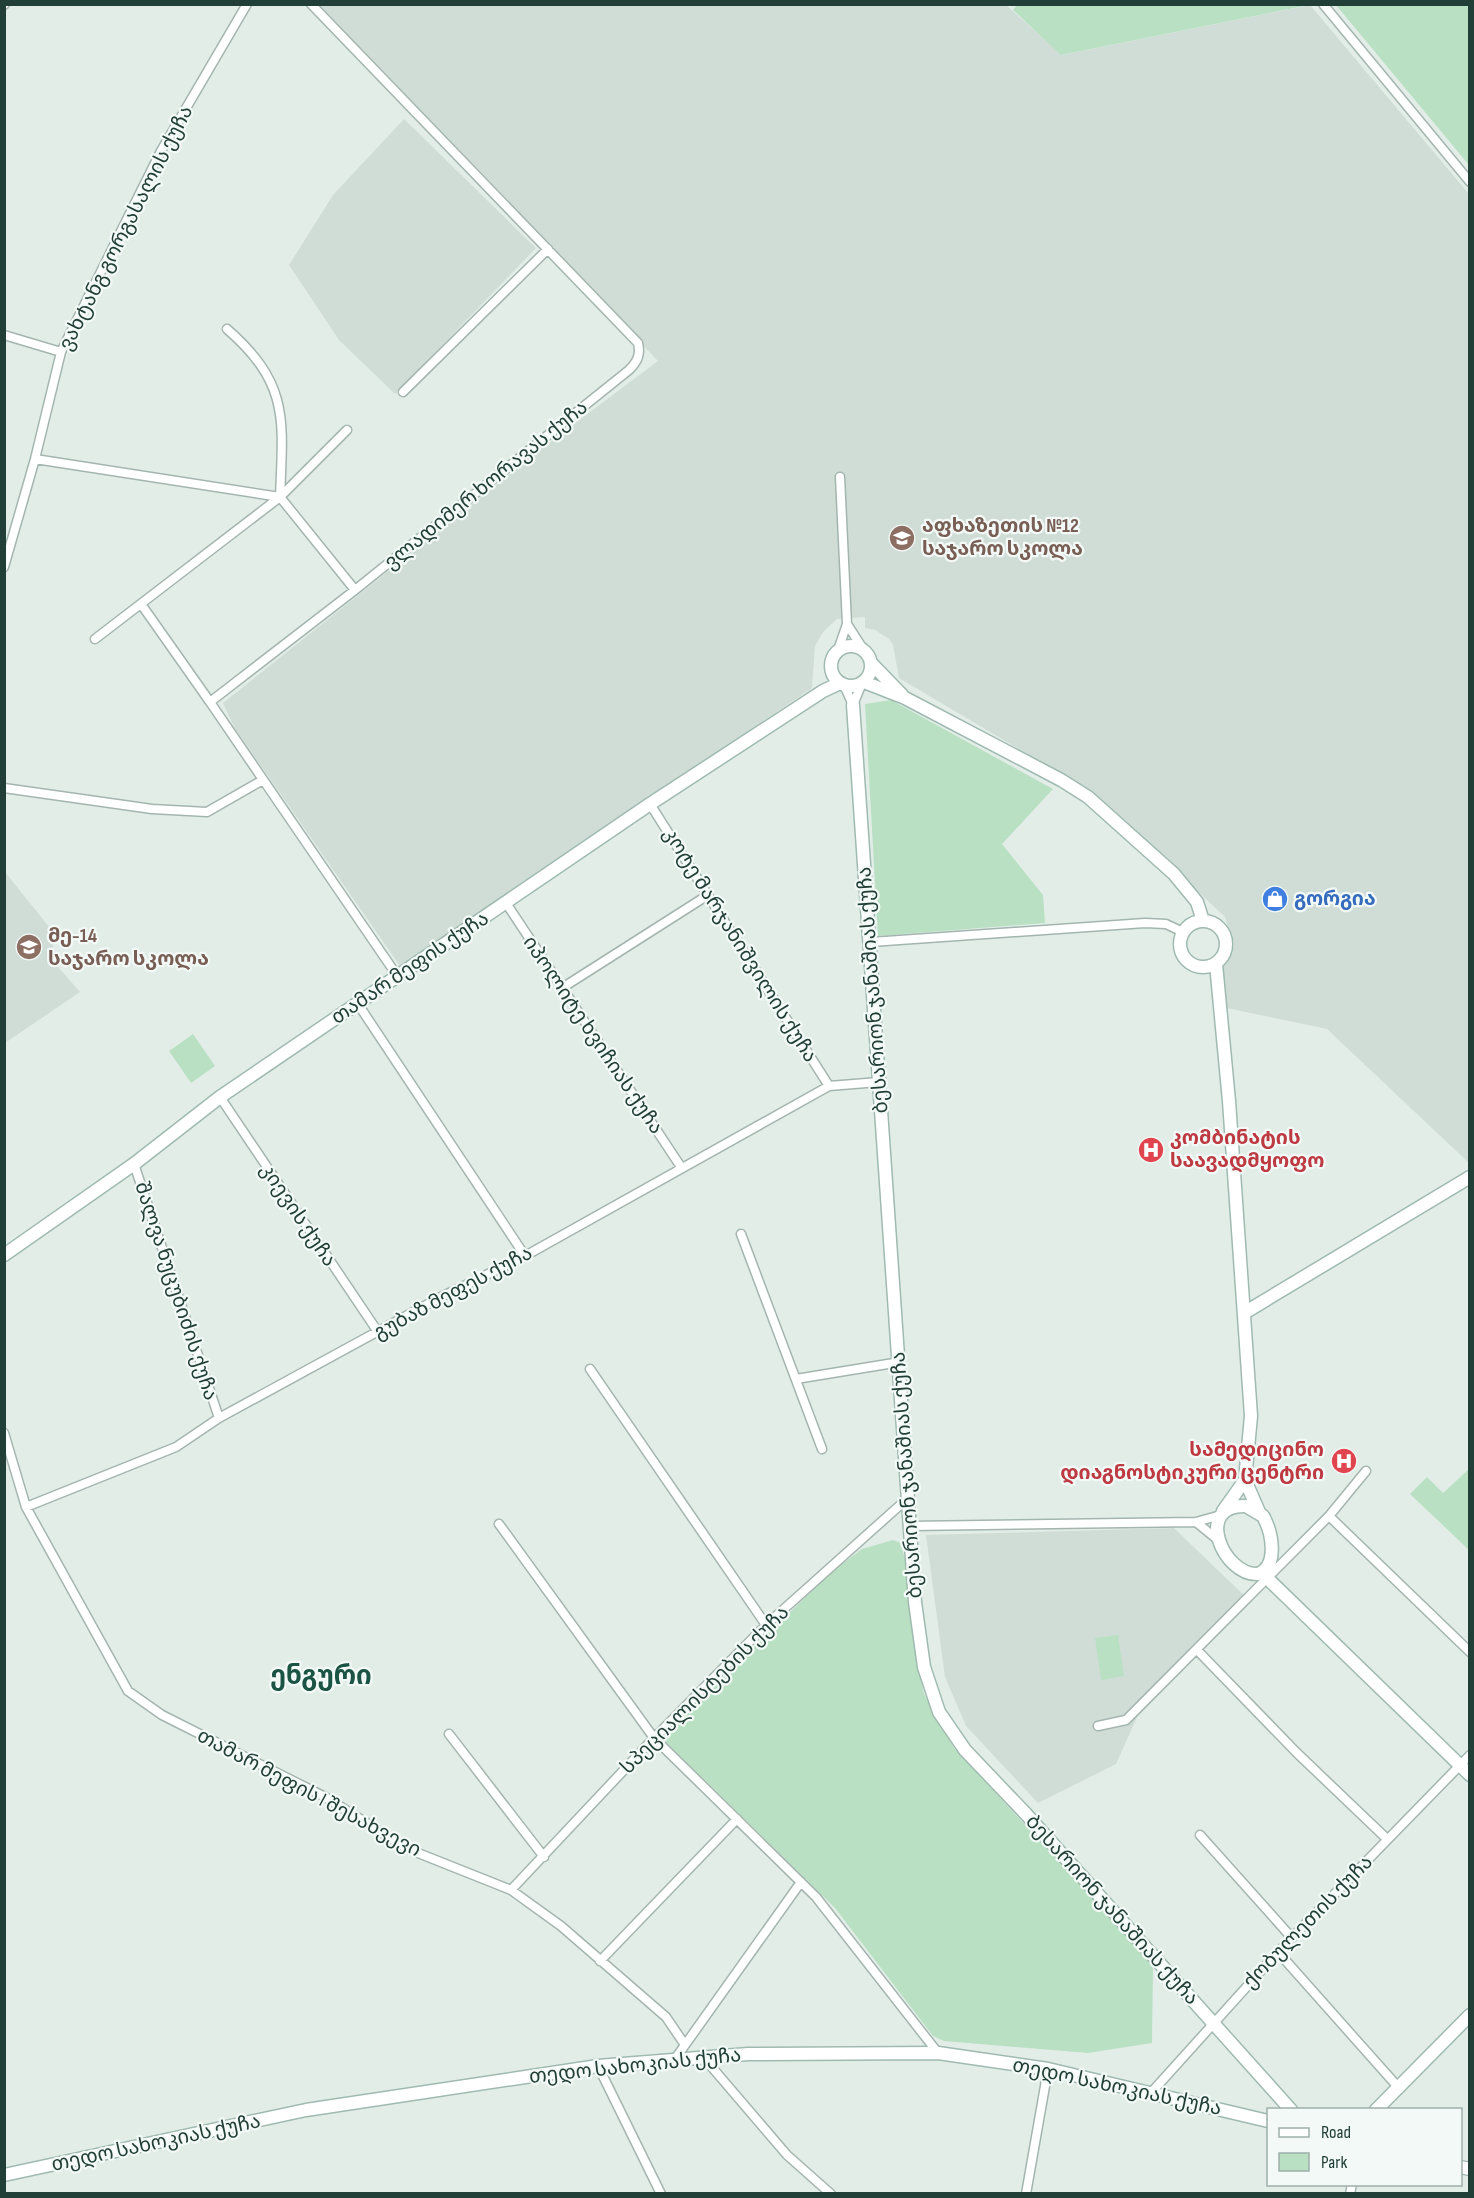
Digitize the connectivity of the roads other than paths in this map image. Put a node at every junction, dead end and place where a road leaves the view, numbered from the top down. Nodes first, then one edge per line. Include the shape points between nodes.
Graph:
1 (247, 4) edge
2 (311, 4) edge
3 (1323, 4) edge
4 (1470, 183) edge
5 (548, 249) junction
6 (227, 329) dead end
7 (4, 334) edge
8 (61, 352) junction
9 (403, 392) dead end
10 (346, 430) dead end
11 (35, 459) junction
12 (840, 477) dead end
13 (280, 497) junction
14 (4, 567) edge
15 (356, 590) junction
16 (141, 604) junction
17 (846, 624) junction
18 (94, 639) dead end
19 (863, 649) junction
20 (838, 651) junction
21 (872, 664) junction
22 (831, 665) junction
23 (863, 683) junction
24 (842, 684) junction
25 (823, 691) junction
26 (905, 698) junction
27 (210, 702) junction
28 (854, 705) junction
29 (261, 781) junction
30 (4, 788) edge
31 (650, 804) junction
32 (708, 895) junction
33 (506, 903) junction
34 (1203, 921) junction
35 (1183, 932) junction
36 (871, 942) junction
37 (1216, 964) junction
38 (398, 977) junction
39 (562, 988) junction
40 (358, 1004) junction
41 (879, 1082) junction
42 (829, 1086) junction
43 (220, 1097) junction
44 (134, 1164) junction
45 (681, 1167) junction
46 (1470, 1177) edge
47 (741, 1234) dead end
48 (4, 1255) edge
49 (525, 1256) junction
50 (1244, 1313) junction
51 (378, 1332) junction
52 (900, 1362) junction
53 (590, 1369) dead end
54 (795, 1379) junction
55 (219, 1419) junction
56 (4, 1433) edge
57 (822, 1449) dead end
58 (1366, 1471) dead end
59 (1245, 1480) junction
60 (908, 1498) junction
61 (26, 1507) junction
62 (1259, 1512) junction
63 (1222, 1514) junction
64 (1329, 1516) junction
65 (1196, 1522) junction
66 (499, 1524) dead end
67 (910, 1526) junction
68 (1218, 1539) junction
69 (1271, 1559) junction
70 (1246, 1573) junction
71 (1267, 1578) junction
72 (766, 1626) junction
73 (1197, 1650) junction
74 (1470, 1652) edge
75 (1098, 1726) dead end
76 (448, 1734) dead end
77 (654, 1738) junction
78 (1470, 1755) edge
79 (1460, 1765) junction
80 (1470, 1775) edge
81 (737, 1819) junction
82 (1200, 1835) dead end
83 (1387, 1839) junction
84 (544, 1857) junction
85 (801, 1882) junction
86 (511, 1890) junction
87 (1292, 1938) junction
88 (1278, 1952) junction
89 (600, 1961) junction
90 (1470, 2015) edge
91 (1214, 2022) junction
92 (685, 2045) junction
93 (938, 2053) junction
94 (704, 2058) junction
95 (675, 2059) junction
96 (598, 2066) junction
97 (1048, 2069) junction
98 (1398, 2087) junction
99 (1150, 2094) junction
100 (1290, 2108) edge
101 (1377, 2108) edge
102 (1267, 2121) edge
103 (4, 2175) edge
104 (661, 2193) edge
105 (831, 2193) edge
106 (1026, 2193) edge

1 - 8 street, ვახტანგ გორგასალის ქუჩა via 161,151
2 - 5 street, ვლადიმერ ხორავას ქუჩა
3 - 4 street
5 - 9 street
5 - 15 street, ვლადიმერ ხორავას ქუჩა via 638,343 637,360
6 - 13 street via 264,367 275,388 283,426
7 - 8 street
8 - 11 street, ვახტანგ გორგასალის ქუჩა
10 - 13 street
11 - 13 street
11 - 14 street, ვახტანგ გორგასალის ქუჩა
12 - 17 street
13 - 15 street
13 - 16 street
15 - 27 street, ვლადიმერ ხორავას ქუჩა
16 - 18 street
16 - 27 street
17 - 19 street
17 - 20 street
19 - 20 street via 850,646
19 - 21 street
20 - 22 street
21 - 23 street
21 - 26 street
22 - 24 street via 833,675
22 - 25 street
23 - 24 street
23 - 26 street
23 - 28 street
24 - 25 street, თამარ მეფის ქუჩა
24 - 28 street
25 - 31 street, თამარ მეფის ქუჩა
26 - 34 street via 1088,797 1174,874 1197,902
27 - 29 street
28 - 36 street, ბესარიონ ჯანაშიას ქუჩა
29 - 30 street via 207,812 152,809
29 - 38 street
31 - 32 street, კოტე მარჯანიშვილის ქუჩა
31 - 33 street, თამარ მეფის ქუჩა
32 - 39 street
32 - 42 street, კოტე მარჯანიშვილის ქუჩა
33 - 38 street, თამარ მეფის ქუჩა
33 - 39 street, იპოლიტე ხვიჩიას ქუჩა
34 - 35 street
34 - 37 street via 1214,924 1224,935 1225,951
35 - 36 street via 1166,924 1145,923
35 - 37 street via 1180,947 1187,961 1201,967
36 - 41 street, ბესარიონ ჯანაშიას ქუჩა
37 - 50 street
38 - 40 street, თამარ მეფის ქუჩა
39 - 45 street, იპოლიტე ხვიჩიას ქუჩა
40 - 43 street, თამარ მეფის ქუჩა
40 - 49 street
41 - 42 street, გუბაზ მეფეს ქუჩა
41 - 52 street, ბესარიონ ჯანაშიას ქუჩა
42 - 45 street, გუბაზ მეფეს ქუჩა
43 - 44 street, თამარ მეფის ქუჩა
43 - 51 street, კიევის ქუჩა
44 - 48 street, თამარ მეფის ქუჩა
44 - 55 street, შალვა ნუცუბიძის ქუჩა
45 - 49 street, გუბაზ მეფეს ქუჩა
46 - 50 street
47 - 54 street
49 - 51 street, გუბაზ მეფეს ქუჩა
50 - 59 street via 1251,1416
51 - 55 street, გუბაზ მეფეს ქუჩა
52 - 54 street
52 - 60 street, ბესარიონ ჯანაშიას ქუჩა
53 - 72 street
54 - 57 street
55 - 61 street, გუბაზ მეფეს ქუჩა via 176,1447
56 - 61 street, თამარ მეფის I შესახვევი
58 - 64 street
59 - 62 street
59 - 63 street
60 - 67 street, ბესარიონ ჯანაშიას ქუჩა
60 - 72 street, სპეციალისტების ქუჩა
61 - 86 street, თამარ მეფის I შესახვევი via 128,1691 162,1716 326,1797 408,1849
62 - 63 street via 1238,1506
62 - 69 street via 1271,1536
63 - 65 street
63 - 68 street
64 - 71 street
64 - 74 street
65 - 67 street
65 - 68 street
66 - 77 street
67 - 91 street, ბესარიონ ჯანაშიას ქუჩა via 924,1667 939,1712 964,1750
68 - 70 street via 1227,1556
69 - 70 street via 1263,1572
69 - 71 street
70 - 71 street
71 - 73 street
71 - 79 street
72 - 77 street, სპეციალისტების ქუჩა
73 - 75 street via 1126,1720
73 - 83 street
76 - 84 street
77 - 81 street
77 - 84 street, სპეციალისტების ქუჩა
78 - 79 street, ქობულეთის ქუჩა
79 - 80 street
79 - 83 street, ქობულეთის ქუჩა
81 - 85 street
81 - 89 street
82 - 87 street
83 - 87 street, ქობულეთის ქუჩა
84 - 86 street, სპეციალისტების ქუჩა
85 - 92 street
85 - 93 street
86 - 89 street, თამარ მეფის I შესახვევი via 561,1926
87 - 88 street, ქობულეთის ქუჩა
88 - 91 street, ქობულეთის ქუჩა
88 - 98 street
89 - 92 street, თამარ მეფის I შესახვევი via 666,2017
90 - 98 street
91 - 99 street, ქობულეთის ქუჩა
91 - 100 street, ბესარიონ ჯანაშიას ქუჩა
92 - 95 street
93 - 94 street, თედო სახოკიას ქუჩა via 748,2054
93 - 97 street, თედო სახოკიას ქუჩა
94 - 95 street, თედო სახოკიას ქუჩა
94 - 105 street via 787,2155
95 - 96 street, თედო სახოკიას ქუჩა
96 - 103 street, თედო სახოკიას ქუჩა via 306,2110
96 - 104 street
97 - 99 street, თედო სახოკიას ქუჩა
97 - 106 street
98 - 101 street
99 - 102 street, თედო სახოკიას ქუჩა

